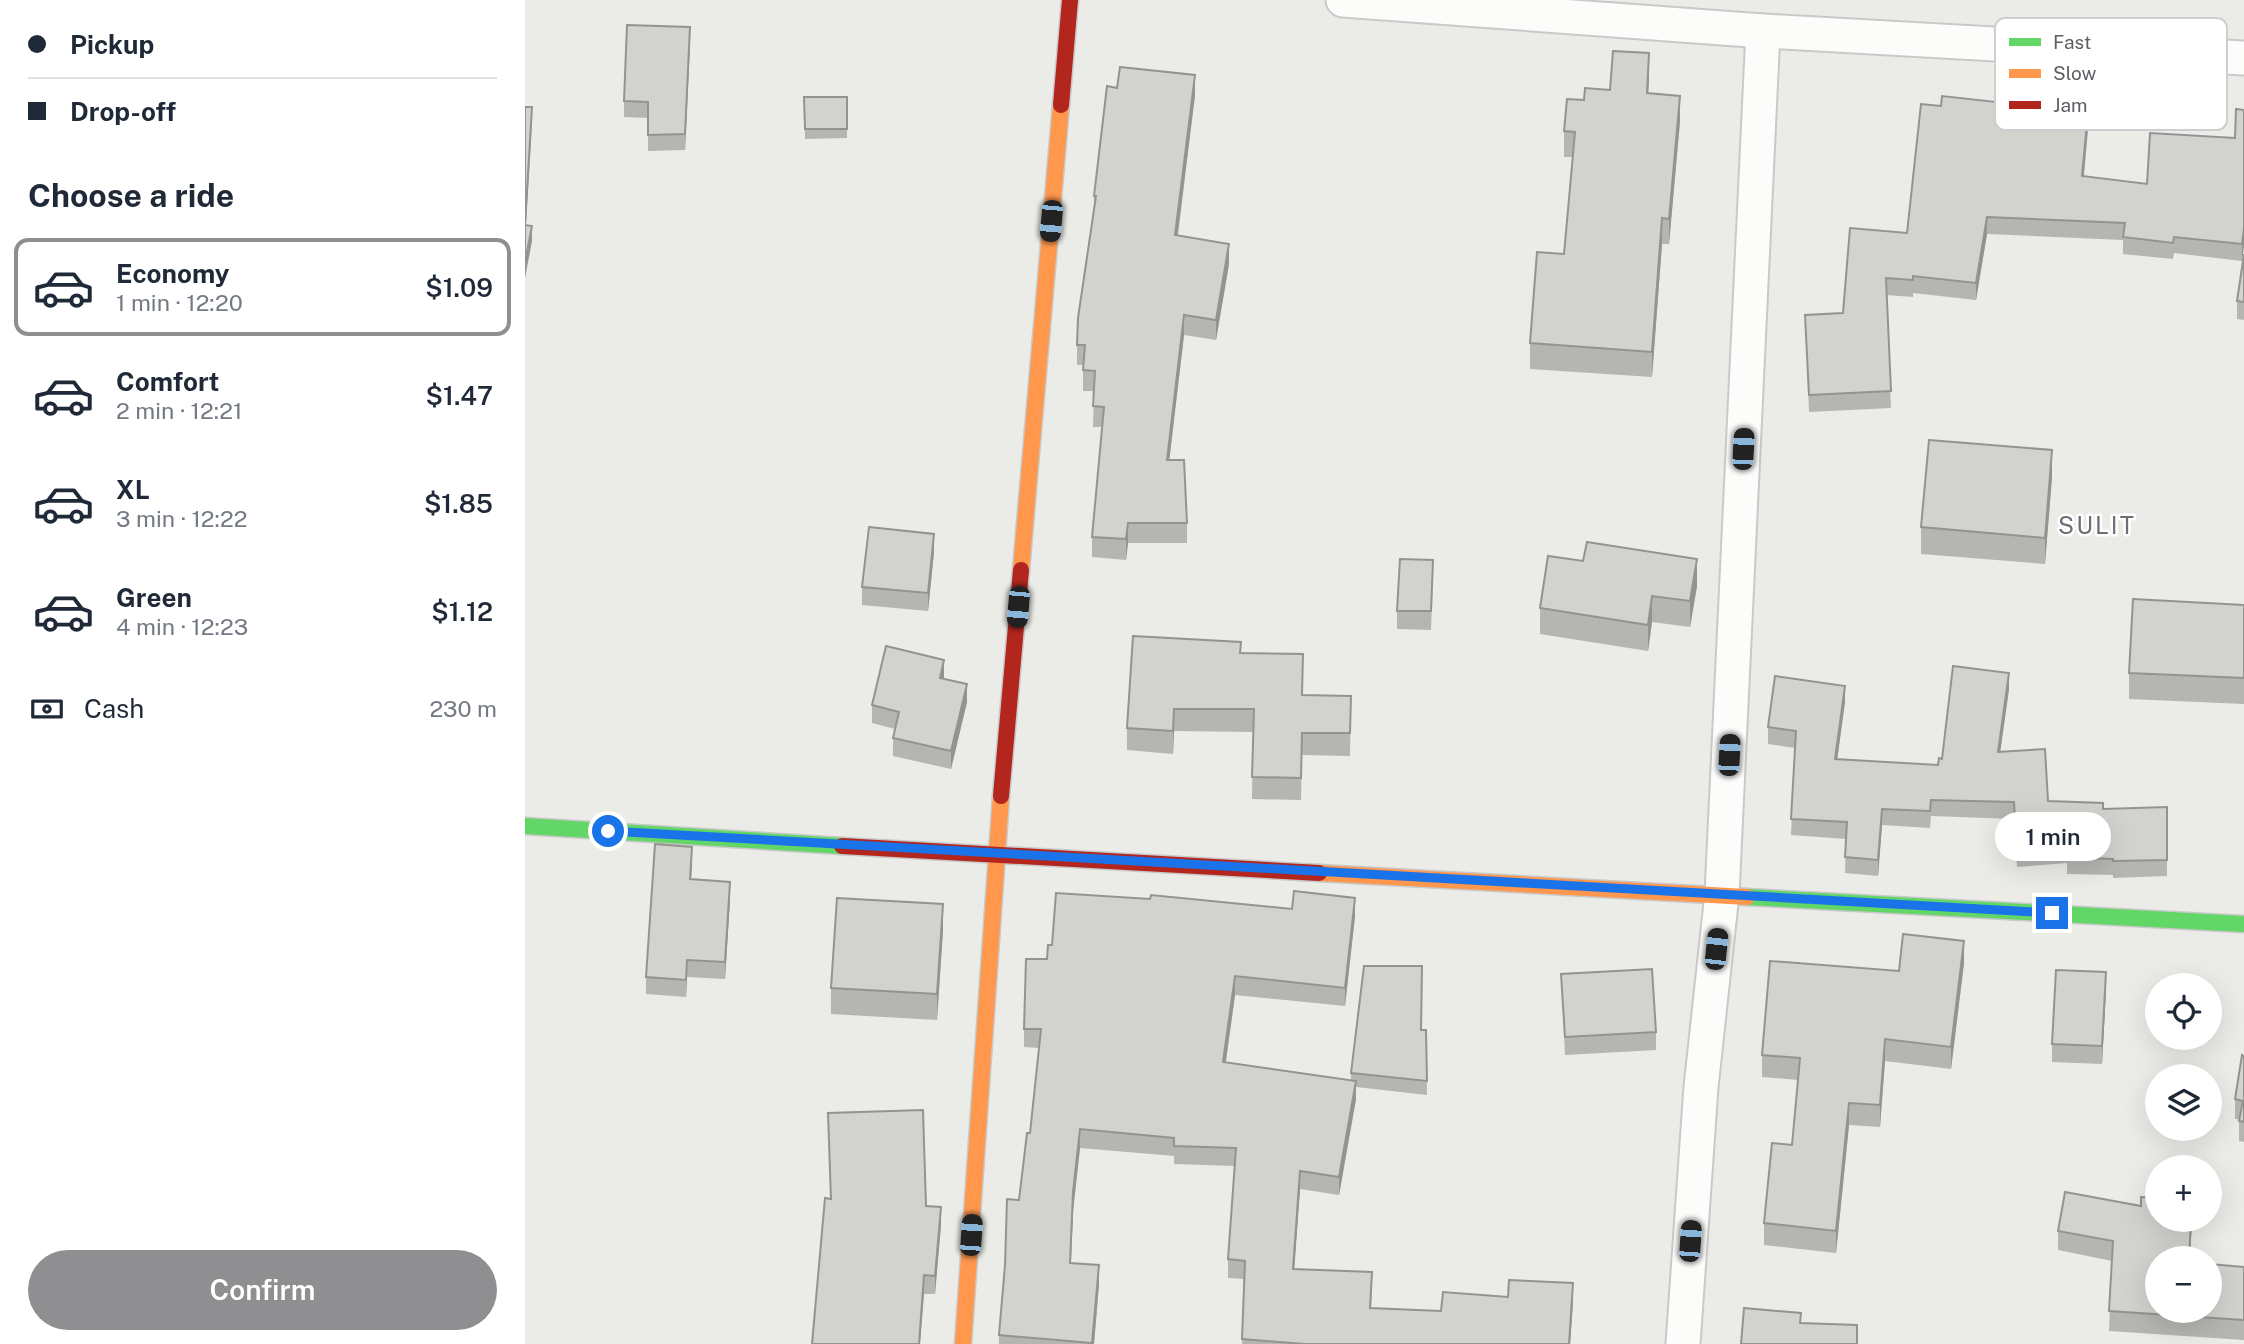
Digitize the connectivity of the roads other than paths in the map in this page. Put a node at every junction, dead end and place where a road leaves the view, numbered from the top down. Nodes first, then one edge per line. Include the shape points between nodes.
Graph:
1 (1070, 0) edge
2 (1343, 0) edge
3 (1763, 31) junction
4 (1995, 44) edge
5 (525, 826) edge
6 (996, 855) junction
7 (1722, 894) junction
8 (2244, 924) edge
9 (963, 1344) edge
10 (1683, 1344) edge

1 - 6 street
2 - 3 street
3 - 4 street
3 - 7 street
5 - 6 street
6 - 7 street
6 - 9 street
7 - 8 street
7 - 10 street

